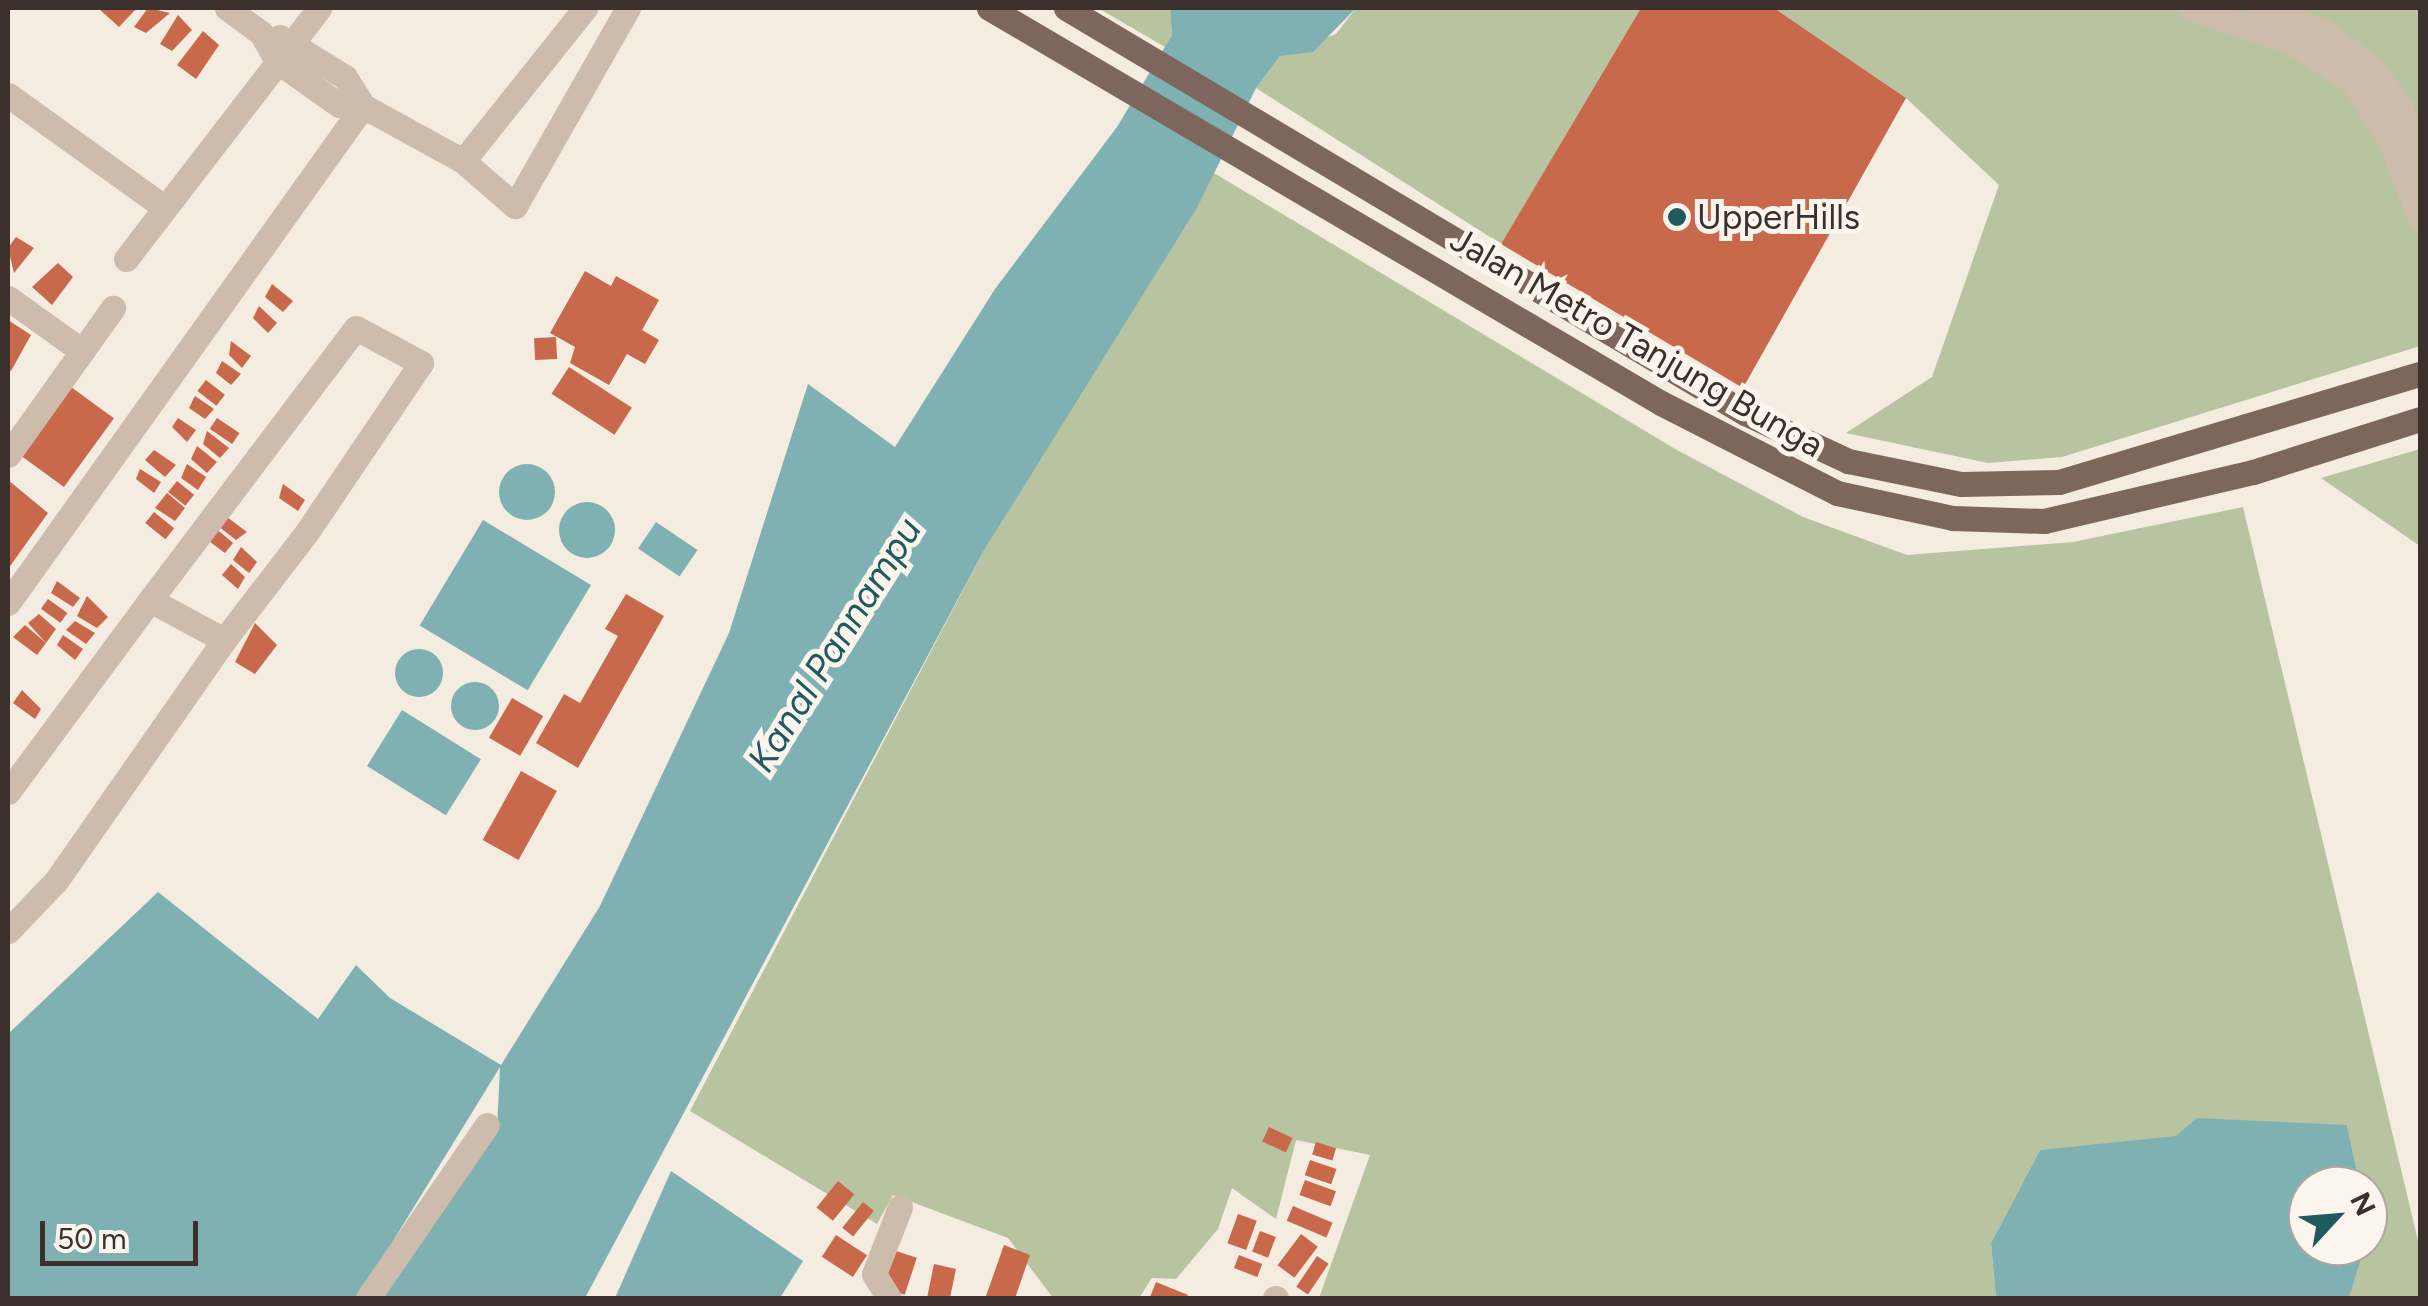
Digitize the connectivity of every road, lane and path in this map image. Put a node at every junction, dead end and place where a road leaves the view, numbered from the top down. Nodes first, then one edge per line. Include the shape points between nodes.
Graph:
1 (227, 8) edge
2 (319, 8) edge
3 (584, 8) edge
4 (628, 8) edge
5 (988, 8) edge
6 (1066, 8) edge
7 (2195, 8) edge
8 (2259, 8) edge
9 (260, 33) junction
10 (295, 40) junction
11 (277, 61) junction
12 (8, 95) edge
13 (363, 106) junction
14 (462, 161) junction
15 (2420, 164) edge
16 (166, 208) junction
17 (2420, 218) edge
18 (126, 258) dead end
19 (8, 298) edge
20 (113, 308) dead end
21 (82, 352) junction
22 (2420, 374) edge
23 (2420, 418) edge
24 (8, 455) edge
25 (150, 600) junction
26 (8, 603) edge
27 (224, 640) junction
28 (8, 792) edge
29 (8, 930) edge
30 (487, 1125) dead end
31 (900, 1207) dead end
32 (368, 1298) edge
33 (889, 1298) edge

1 - 9 street
2 - 10 street
3 - 14 street
4 - 14 street via 514,206
5 - 23 main road, Jalan Metro Tanjung Bunga via 1661,403 1837,493 1953,518 2044,521 2252,472
6 - 22 main road, Jalan Metro Tanjung Bunga via 1745,413 1907,477 2059,482
7 - 17 street via 2288,40 2353,82 2390,140
8 - 15 street via 2321,30 2372,68 2400,108
9 - 10 street
9 - 11 street
10 - 11 street
10 - 13 street via 354,86
11 - 13 street via 338,105
11 - 16 street
12 - 16 street
13 - 14 street
13 - 26 street
16 - 18 street
19 - 21 street
20 - 21 street
21 - 24 street
25 - 27 street
25 - 27 street via 348,329 421,363
25 - 28 street
27 - 29 street via 78,851
30 - 32 street
31 - 33 street via 874,1274

